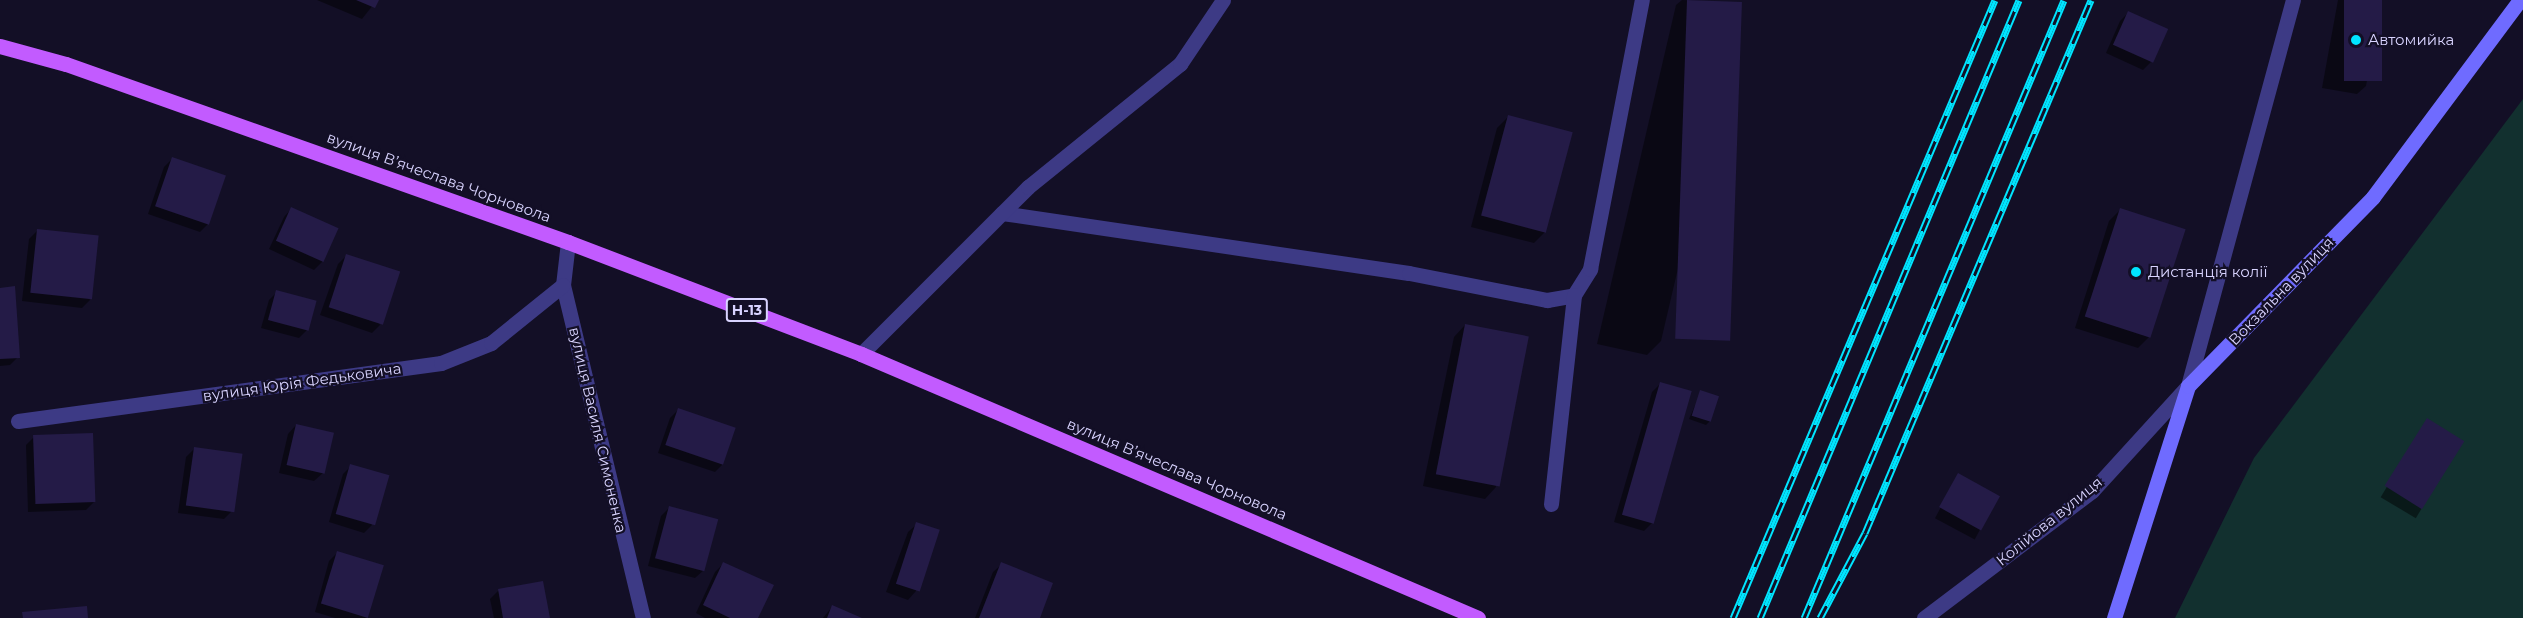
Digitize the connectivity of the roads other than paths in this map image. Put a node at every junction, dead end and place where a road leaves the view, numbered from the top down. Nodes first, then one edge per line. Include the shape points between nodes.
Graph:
1 (1223, 0) edge
2 (1642, 0) edge
3 (2293, 0) edge
4 (2520, 0) edge
5 (0, 46) edge
6 (1002, 213) junction
7 (568, 242) junction
8 (563, 285) junction
9 (1574, 295) junction
10 (861, 354) junction
11 (2188, 386) junction
12 (18, 421) dead end
13 (1551, 504) dead end
14 (643, 618) edge
15 (1478, 618) edge
16 (1924, 618) edge
17 (2114, 618) edge

1 - 6 street via 1180,64 1028,187
2 - 9 street via 1590,269
3 - 11 street
4 - 11 main road, Вокзальна вулиця via 2373,197
5 - 7 main road, вулиця Вʼячеслава Чорновола / Н-13 via 66,64
6 - 9 street via 1409,273 1547,300
6 - 10 street
7 - 8 street, вулиця Василя Симоненка
7 - 10 main road, вулиця Вʼячеслава Чорновола / Н-13
8 - 12 street, вулиця Юрія Федьковича via 491,343 441,363
8 - 14 street, вулиця Василя Симоненка
9 - 13 street
10 - 15 main road, вулиця Вʼячеслава Чорновола / Н-13
11 - 16 street, Колійова вулиця via 2092,491
11 - 17 main road, Вокзальна вулиця

